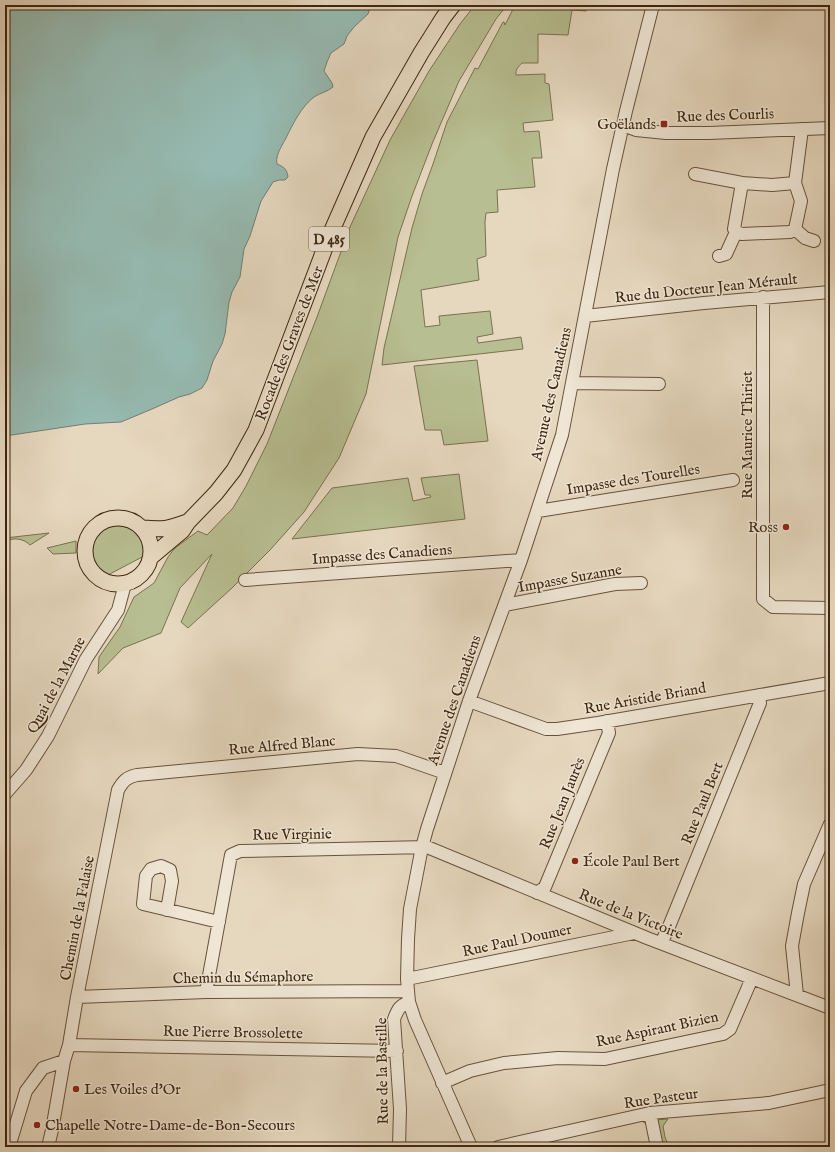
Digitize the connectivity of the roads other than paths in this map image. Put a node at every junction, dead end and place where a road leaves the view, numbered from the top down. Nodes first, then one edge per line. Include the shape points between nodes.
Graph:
1 (453, 5) edge
2 (653, 5) edge
3 (622, 128) junction
4 (830, 128) edge
5 (802, 129) junction
6 (695, 174) dead end
7 (742, 183) junction
8 (795, 183) junction
9 (795, 229) junction
10 (736, 232) junction
11 (814, 241) dead end
12 (719, 256) dead end
13 (830, 292) edge
14 (763, 297) junction
15 (585, 316) junction
16 (572, 383) junction
17 (659, 384) dead end
18 (732, 480) dead end
19 (538, 511) junction
20 (188, 522) junction
21 (143, 528) junction
22 (151, 557) junction
23 (521, 560) junction
24 (245, 580) dead end
25 (640, 583) dead end
26 (124, 584) junction
27 (505, 605) junction
28 (830, 608) edge
29 (830, 683) edge
30 (759, 695) junction
31 (469, 701) junction
32 (607, 721) junction
33 (445, 773) junction
34 (122, 782) joint
35 (5, 794) edge
36 (830, 824) edge
37 (422, 847) junction
38 (538, 893) junction
39 (167, 910) junction
40 (219, 922) junction
41 (634, 932) junction
42 (661, 943) junction
43 (752, 978) junction
44 (407, 979) junction
45 (206, 992) junction
46 (797, 995) junction
47 (409, 996) junction
48 (77, 997) junction
49 (830, 1008) edge
50 (69, 1045) junction
51 (397, 1051) junction
52 (64, 1061) junction
53 (442, 1083) junction
54 (830, 1090) edge
55 (650, 1113) junction
56 (9, 1147) edge
57 (48, 1147) edge
58 (399, 1147) edge
59 (471, 1147) edge
60 (498, 1147) edge
61 (657, 1147) edge

1 - 20 main road, Rocade des Graves de Mer / D 485 via 421,53 373,137 330,237 256,430 234,470
2 - 3 street, Avenue des Canadiens
3 - 5 street, Rue des Courlis via 666,133
3 - 15 street, Avenue des Canadiens
4 - 5 street, Rue des Courlis
5 - 8 street
6 - 7 street
7 - 8 street
7 - 10 street via 734,229
8 - 9 street via 801,201
9 - 10 street via 790,232
9 - 11 street via 805,238
10 - 12 street via 726,254
13 - 14 street, Rue du Docteur Jean Mérault
14 - 15 street, Rue du Docteur Jean Mérault
14 - 28 street, Rue Maurice Thiriet via 763,599 773,607
15 - 16 street, Avenue des Canadiens
16 - 17 street
16 - 19 street, Avenue des Canadiens via 562,435
18 - 19 street, Impasse des Tourelles
19 - 23 street, Avenue des Canadiens
20 - 21 main road, D 485 via 170,529
20 - 22 main road, Rocade des Graves de Mer via 182,531
21 - 22 main road via 150,541
21 - 26 main road via 122,518 106,520 92,530 85,546 88,564 96,576 113,584
22 - 26 main road via 142,575
23 - 24 street, Impasse des Canadiens
23 - 27 street, Avenue des Canadiens
25 - 27 street, Impasse Suzanne via 615,584
26 - 35 street, Quai de la Marne via 118,610 86,659 48,736 26,770
27 - 31 street, Avenue des Canadiens
29 - 30 street, Rue Aristide Briand
30 - 32 street, Rue Aristide Briand
30 - 42 street, Rue Paul Bert via 760,703
31 - 32 street, Rue Aristide Briand via 546,729
31 - 33 street, Avenue des Canadiens
32 - 38 street, Rue Jean Jaurès via 608,733 546,887
33 - 34 street, Rue Alfred Blanc via 396,756 358,754 137,775
33 - 37 street, Avenue des Canadiens
34 - 48 street, Chemin de la Falaise via 118,790
36 - 46 street via 804,884 798,913 792,946
37 - 38 street, Rue de la Victoire
37 - 40 street, Rue Virginie via 240,851 231,856
37 - 44 street, Avenue des Canadiens via 410,909
38 - 41 street, Rue de la Victoire
39 - 39 street via 142,904 146,876 151,869 161,866 170,870 172,881
39 - 40 street
40 - 45 street, Rue Virginie
41 - 42 street, Rue de la Victoire
41 - 44 street, Rue Paul Doumer
42 - 43 street, Rue de la Victoire
43 - 46 street, Rue de la Victoire
43 - 53 street, Rue Aspirant Bizien via 734,1022 723,1034 605,1059 558,1058 504,1063 470,1071
44 - 47 street, Avenue des Canadiens
45 - 47 street, Chemin du Sémaphore
45 - 48 street, Chemin du Sémaphore
46 - 49 street, Rue de la Victoire
47 - 51 street, Rue de la Bastille via 398,1009 394,1019
47 - 53 street, Avenue des Canadiens via 415,1020
48 - 50 street, Chemin de la Falaise
50 - 51 street, Rue Pierre Brossolette
50 - 52 street, Chemin de la Falaise
51 - 58 street, Rue de la Bastille
52 - 56 street via 43,1068 26,1091
52 - 57 street, Chemin de la Falaise
53 - 59 street, Avenue des Canadiens
54 - 55 street, Rue Pasteur via 769,1103
55 - 60 street, Rue Pasteur
55 - 61 street

